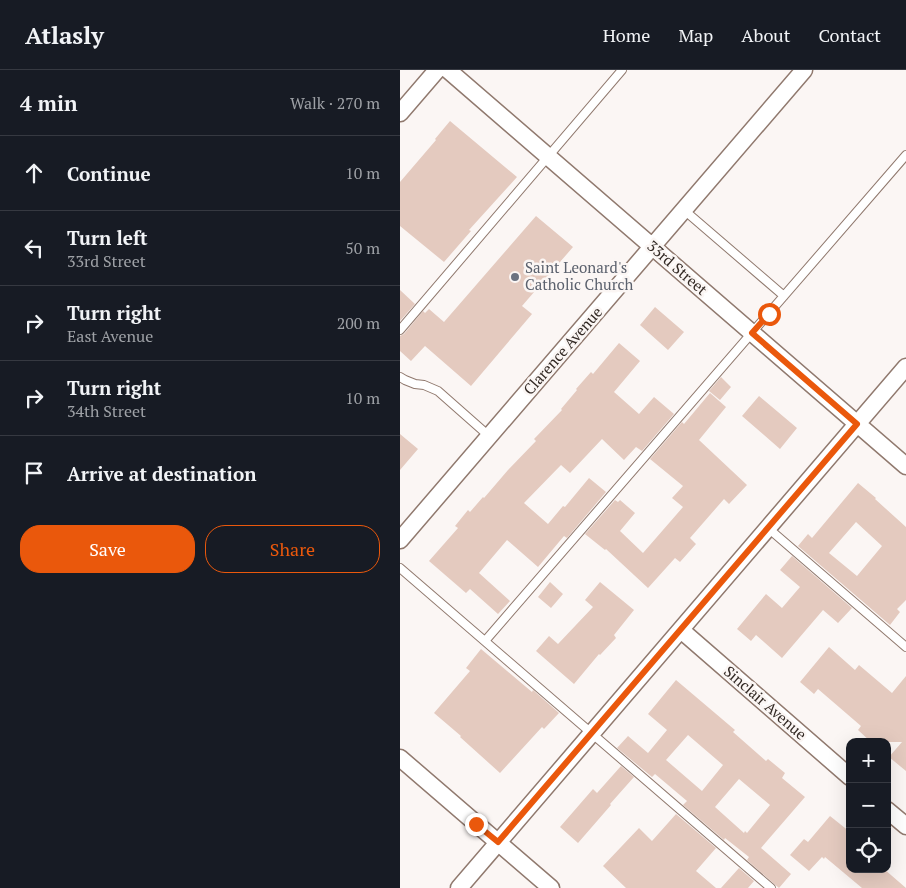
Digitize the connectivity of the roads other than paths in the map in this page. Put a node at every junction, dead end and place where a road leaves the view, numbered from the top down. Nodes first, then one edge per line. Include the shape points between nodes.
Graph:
1 (437, 70) edge
2 (448, 70) edge
3 (622, 70) edge
4 (804, 70) edge
5 (400, 113) edge
6 (906, 155) edge
7 (548, 157) junction
8 (684, 210) junction
9 (652, 247) junction
10 (784, 296) junction
11 (400, 330) edge
12 (752, 333) junction
13 (906, 368) edge
14 (400, 377) edge
15 (857, 424) junction
16 (489, 436) junction
17 (906, 466) edge
18 (768, 528) junction
19 (400, 540) edge
20 (400, 568) edge
21 (681, 630) junction
22 (485, 641) junction
23 (906, 647) edge
24 (592, 733) junction
25 (400, 758) edge
26 (846, 774) edge
27 (891, 813) edge
28 (906, 826) edge
29 (498, 842) junction
30 (459, 888) edge
31 (551, 888) edge
32 (770, 888) edge

1 - 5 street
2 - 7 street, 33rd Street
3 - 7 lane
4 - 8 street, Clarence Avenue
6 - 10 lane
7 - 9 street, 33rd Street
7 - 11 lane
8 - 9 street, Clarence Avenue
8 - 10 lane
9 - 12 street, 33rd Street
9 - 16 street, Clarence Avenue
10 - 12 lane
12 - 15 street, 33rd Street
12 - 22 lane
13 - 15 street
14 - 16 lane via 438,391
15 - 17 street, 33rd Street
15 - 18 street
16 - 19 street, Clarence Avenue
18 - 21 street
18 - 23 lane
20 - 22 lane
21 - 24 street
21 - 26 street, Sinclair Avenue
22 - 24 lane
24 - 29 street
24 - 32 lane
25 - 29 street
27 - 28 street
29 - 30 street
29 - 31 street

